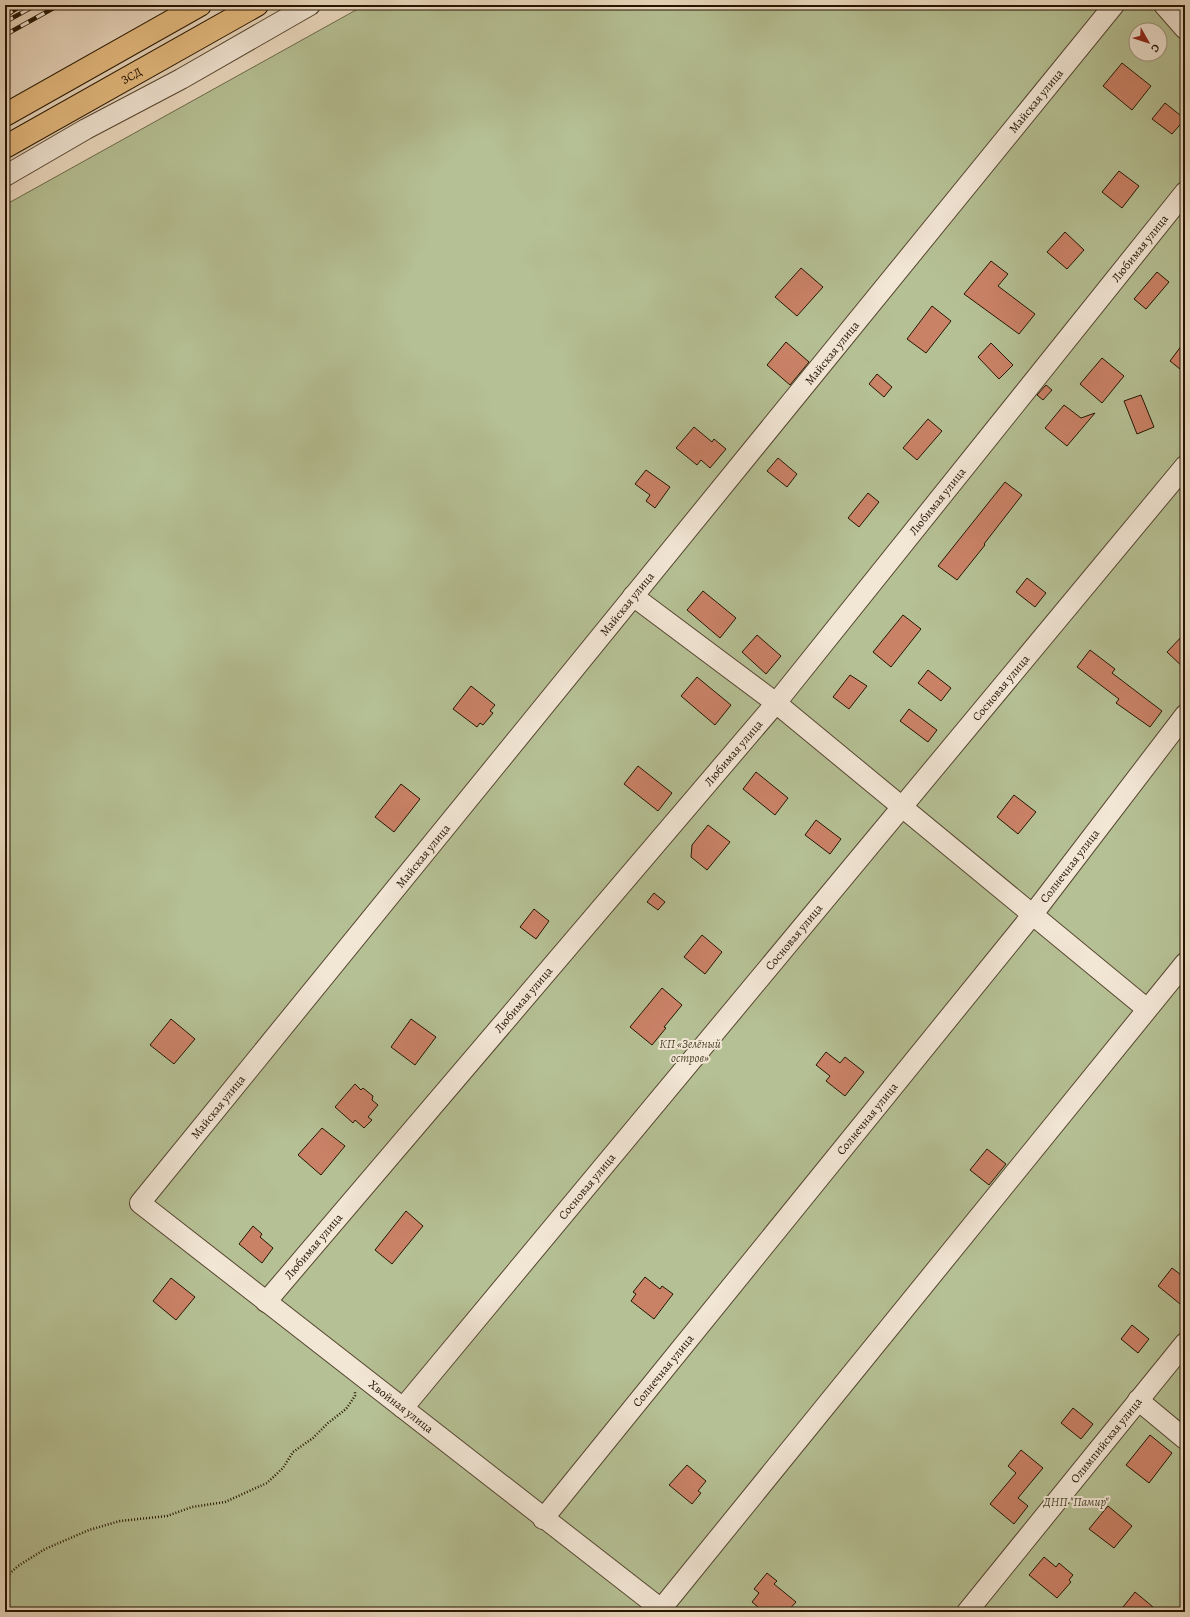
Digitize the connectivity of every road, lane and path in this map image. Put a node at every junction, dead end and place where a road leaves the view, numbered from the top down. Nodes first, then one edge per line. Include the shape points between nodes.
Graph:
1 (200, 5) edge
2 (257, 5) edge
3 (310, 5) edge
4 (1114, 5) edge
5 (1164, 5) edge
6 (1185, 29) edge
7 (5, 114) edge
8 (5, 147) edge
9 (5, 176) edge
10 (1185, 192) edge
11 (1185, 466) edge
12 (633, 596) junction
13 (776, 703) junction
14 (1185, 715) edge
15 (903, 806) junction
16 (1033, 914) junction
17 (1185, 963) edge
18 (1147, 1009) junction
19 (140, 1203) joint
20 (266, 1302) junction
21 (1185, 1343) edge
22 (358, 1373) junction
23 (1138, 1400) junction
24 (403, 1408) junction
25 (1185, 1439) edge
26 (543, 1519) junction
27 (5, 1578) edge
28 (967, 1612) edge

1 - 7 highway
2 - 8 highway, ЗСД
3 - 9 street
4 - 12 street, Майская улица
5 - 6 street
10 - 13 street, Любимая улица
11 - 15 street, Сосновая улица
12 - 13 street
12 - 19 street, Майская улица
13 - 15 street
13 - 20 street, Любимая улица
14 - 16 street, Солнечная улица
15 - 16 street
15 - 24 street, Сосновая улица
16 - 18 street
16 - 26 street, Солнечная улица
17 - 18 street
18 - 26 street, Хвойная улица via 661,1609
19 - 20 street, Хвойная улица
20 - 22 street, Хвойная улица
21 - 23 street, Олимпийская улица
22 - 24 street, Хвойная улица
22 - 27 path via 354,1396 346,1409 293,1452 282,1468 266,1483 225,1502 192,1507 167,1516 120,1521 89,1530 45,1549 18,1566
23 - 25 street
23 - 28 street, Олимпийская улица
24 - 26 street, Хвойная улица

